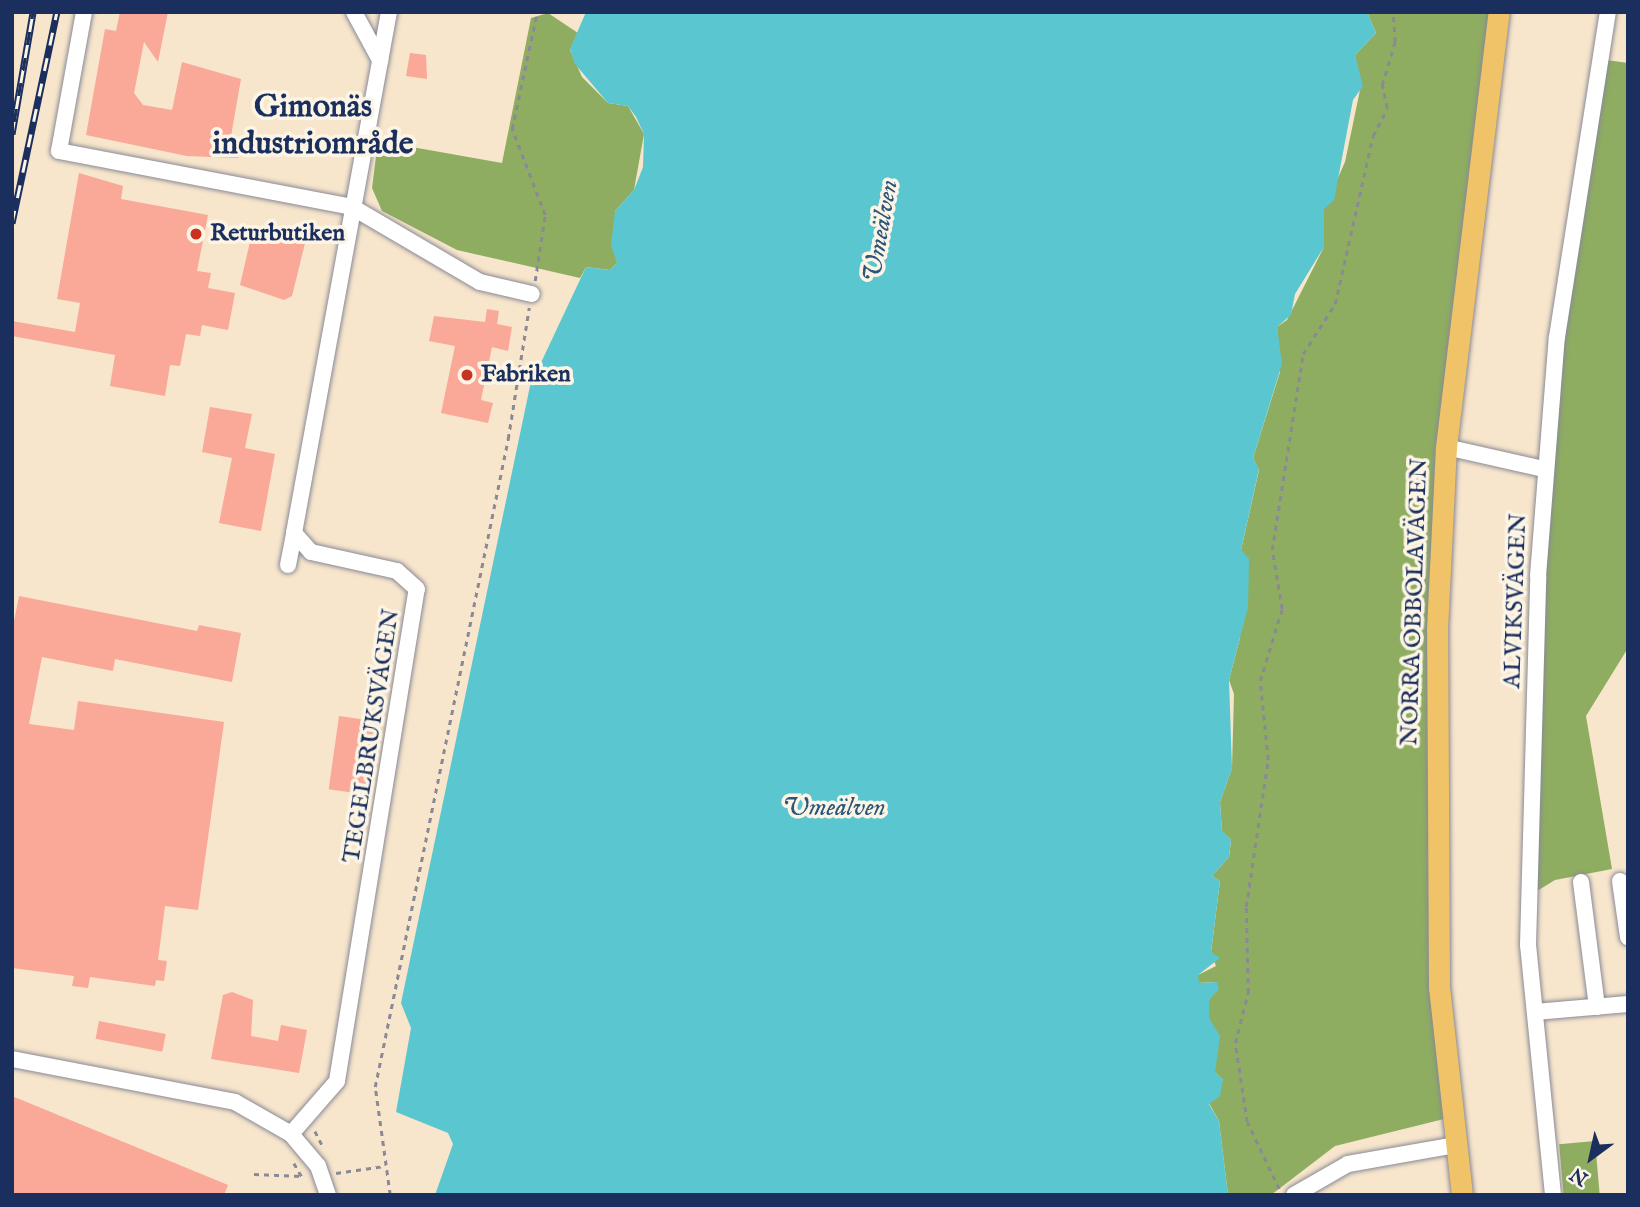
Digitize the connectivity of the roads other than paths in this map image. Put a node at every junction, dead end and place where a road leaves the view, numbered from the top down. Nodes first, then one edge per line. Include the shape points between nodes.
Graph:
1 (84, 12) edge
2 (354, 12) edge
3 (388, 12) edge
4 (1499, 12) edge
5 (1608, 12) edge
6 (380, 60) junction
7 (352, 207) junction
8 (532, 294) road end
9 (1446, 447) junction
10 (1544, 469) junction
11 (294, 533) junction
12 (288, 565) dead end
13 (1620, 881) dead end
14 (1581, 882) dead end
15 (1628, 937) edge
16 (1628, 1004) edge
17 (1597, 1007) junction
18 (1535, 1012) junction
19 (12, 1059) edge
20 (291, 1134) junction
21 (1456, 1145) junction
22 (328, 1195) edge
23 (1294, 1195) edge
24 (1462, 1195) edge
25 (1553, 1195) edge

1 - 7 street via 59,151
2 - 6 street
3 - 6 street
4 - 9 highway, NORRA OBBOLAVÄGEN
5 - 10 street, ALVIKSVÄGEN via 1557,337
6 - 7 street
7 - 8 street via 480,282
7 - 11 street
9 - 10 street
9 - 21 highway, NORRA OBBOLAVÄGEN via 1437,644 1439,988
10 - 18 street, ALVIKSVÄGEN via 1528,945
11 - 12 street
11 - 20 street, TEGELBRUKSVÄGEN via 311,552 397,571 417,589 337,1081
13 - 15 street
14 - 17 street
16 - 17 street
17 - 18 street
18 - 25 street, ALVIKSVÄGEN
19 - 20 street via 234,1102
20 - 22 street via 326,1170
21 - 23 street via 1348,1164
21 - 24 highway, NORRA OBBOLAVÄGEN

